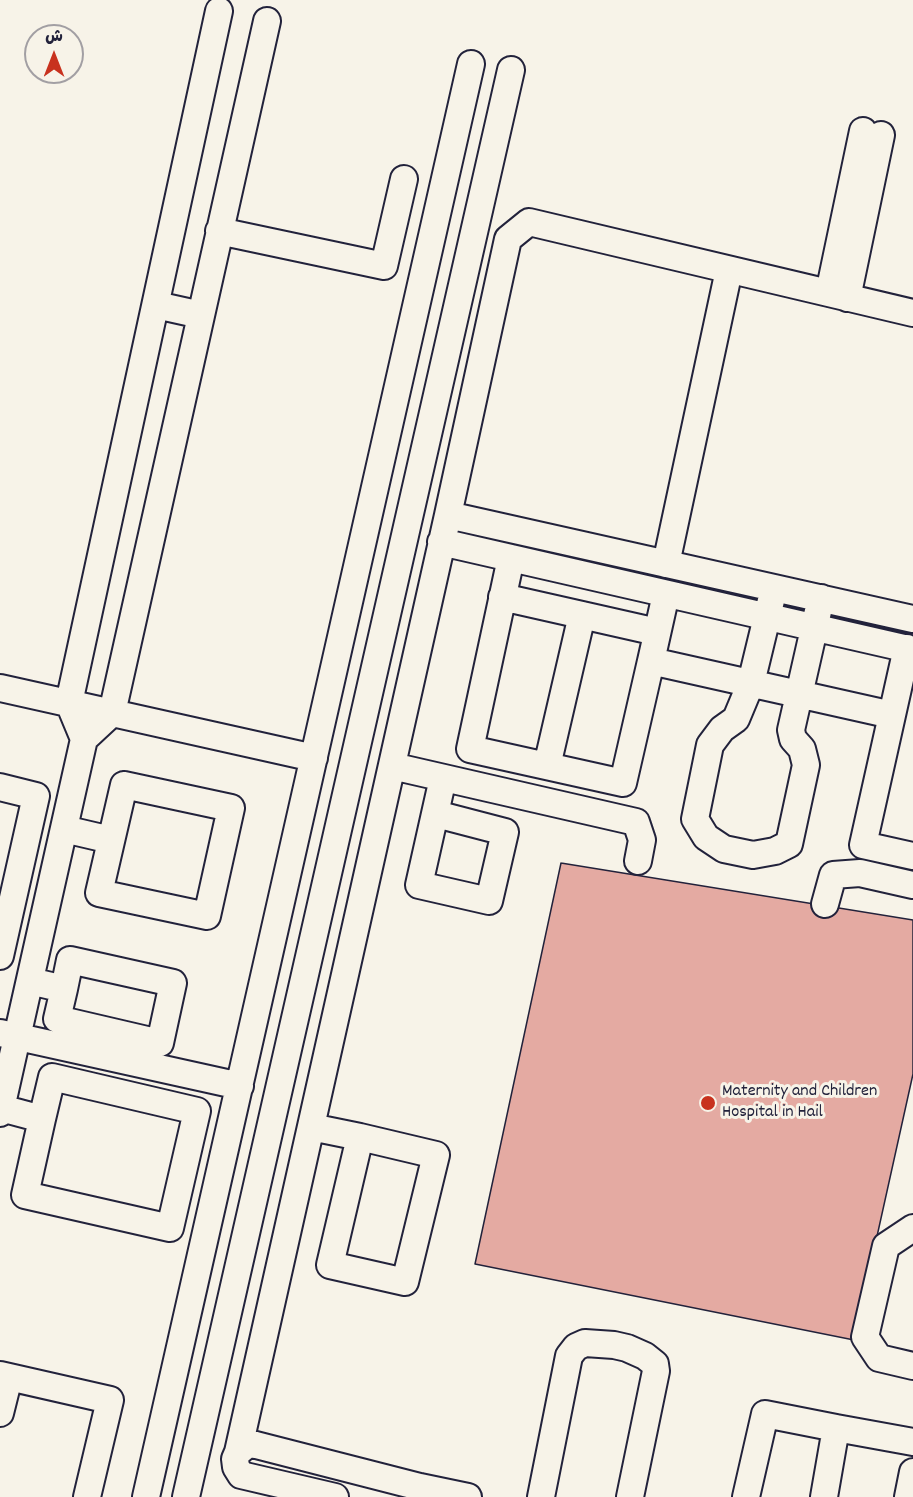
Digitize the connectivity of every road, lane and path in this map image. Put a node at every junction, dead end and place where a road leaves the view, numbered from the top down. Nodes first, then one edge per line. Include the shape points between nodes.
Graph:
1 (219, 11) dead end
2 (267, 21) dead end
3 (471, 64) dead end
4 (511, 70) dead end
5 (872, 133) dead end
6 (404, 178) dead end
7 (219, 231) junction
8 (729, 270) junction
9 (838, 295) junction
10 (156, 305) junction
11 (913, 313) edge
12 (201, 315) junction
13 (448, 515) junction
14 (441, 542) junction
15 (511, 558) junction
16 (666, 564) junction
17 (774, 588) junction
18 (666, 594) junction
19 (502, 597) junction
20 (821, 598) junction
21 (582, 615) junction
22 (767, 617) junction
23 (913, 619) edge
24 (813, 627) junction
25 (657, 632) junction
26 (910, 649) edge
27 (651, 661) junction
28 (751, 683) junction
29 (0, 688) edge
30 (905, 690) edge
31 (800, 693) junction
32 (69, 703) junction
33 (112, 713) junction
34 (892, 715) junction
35 (84, 739) junction
36 (314, 758) junction
37 (392, 766) junction
38 (547, 766) junction
39 (443, 778) junction
40 (0, 787) edge
41 (436, 814) dead end
42 (64, 829) junction
43 (111, 840) junction
44 (913, 856) edge
45 (638, 861) dead end
46 (913, 885) edge
47 (825, 904) dead end
48 (0, 956) edge
49 (30, 981) junction
50 (64, 989) junction
51 (8, 1035) edge
52 (240, 1086) junction
53 (1, 1111) edge
54 (42, 1119) junction
55 (311, 1127) junction
56 (360, 1137) junction
57 (913, 1228) edge
58 (913, 1366) edge
59 (4, 1376) edge
60 (0, 1413) edge
61 (836, 1428) junction
62 (913, 1442) edge
63 (238, 1452) junction
64 (304, 1458) junction
65 (913, 1472) edge
66 (295, 1492) edge
67 (418, 1492) edge
68 (87, 1497) edge
69 (146, 1497) edge
70 (186, 1497) edge
71 (335, 1497) edge
72 (468, 1497) edge
73 (541, 1497) edge
74 (630, 1497) edge
75 (746, 1497) edge
76 (824, 1497) edge
77 (908, 1497) edge

1 - 10 street
2 - 7 street
3 - 36 street
4 - 70 street
5 - 9 street
6 - 7 street via 384,266
7 - 12 street
8 - 9 street
8 - 13 street via 529,222 508,239
8 - 16 street
9 - 11 street
10 - 12 street
10 - 32 street
12 - 33 street
13 - 14 street
13 - 16 street
14 - 15 street
14 - 37 street
15 - 18 street
15 - 19 street
16 - 17 street
17 - 20 street
17 - 22 street
18 - 22 street
18 - 25 street
19 - 21 street
19 - 38 street via 470,749
20 - 23 street
20 - 24 street
21 - 25 street
21 - 38 street
22 - 24 street
22 - 28 street
24 - 26 street
24 - 31 street
25 - 27 street
26 - 30 street
27 - 28 street
27 - 38 street via 623,783
28 - 31 street
28 - 31 street via 736,719 710,745 695,819 706,837 724,849 743,853 775,851 789,844 806,765 791,730
29 - 32 street
30 - 34 street
31 - 34 street
32 - 33 street
32 - 35 street
33 - 35 street
33 - 36 street
34 - 44 street via 863,845
35 - 42 street
36 - 52 street
37 - 39 street
37 - 55 street
39 - 41 street via 419,885 489,901 505,832
39 - 45 street via 636,822 642,840
40 - 48 street via 36,796
42 - 43 street
42 - 49 street
43 - 43 street via 99,893 207,916 231,808 124,785
46 - 47 street via 860,873 833,874
49 - 50 street
49 - 51 street
50 - 50 street via 57,1019 160,1043 172,983 70,960
51 - 52 street
51 - 53 street
52 - 69 street
53 - 54 street
54 - 54 street via 25,1195 170,1228 196,1111 52,1077
55 - 56 street
55 - 63 street
56 - 56 street via 436,1155 405,1282 330,1265
57 - 58 street via 886,1246 865,1337 879,1358
59 - 60 street
59 - 68 street via 110,1400
61 - 62 street
61 - 75 street via 765,1414
61 - 76 street
63 - 64 street via 248,1444
63 - 66 street via 236,1467 241,1475
64 - 66 street
64 - 67 street
65 - 77 street
66 - 71 street
67 - 72 street
73 - 74 street via 569,1356 585,1343 627,1348 655,1364 657,1371

